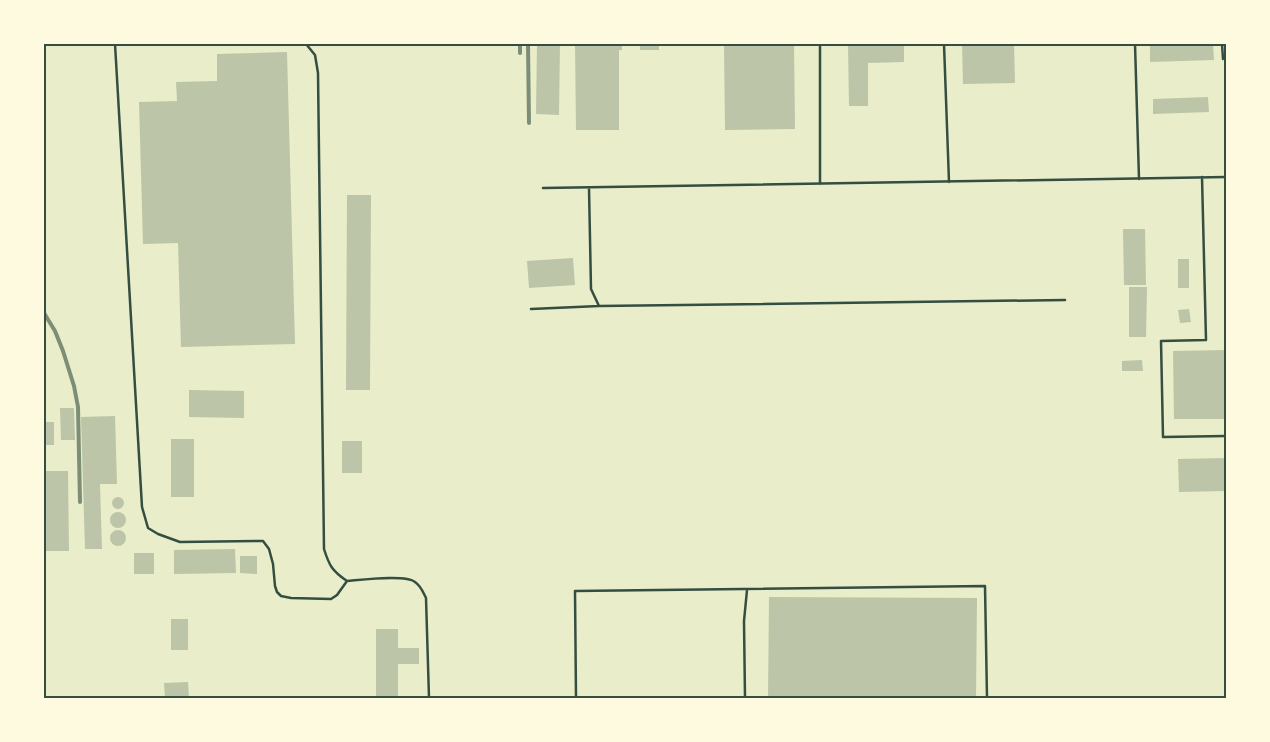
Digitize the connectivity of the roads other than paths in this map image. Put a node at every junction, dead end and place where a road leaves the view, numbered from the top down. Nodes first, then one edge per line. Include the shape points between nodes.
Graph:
1 (115, 44) edge
2 (306, 44) edge
3 (820, 44) edge
4 (944, 44) edge
5 (1135, 44) edge
6 (1222, 44) edge
7 (1223, 59) dead end
8 (1226, 177) edge
9 (1138, 178) junction
10 (1202, 178) junction
11 (949, 182) junction
12 (820, 184) junction
13 (543, 188) dead end
14 (589, 188) junction
15 (1065, 300) dead end
16 (599, 306) junction
17 (531, 309) dead end
18 (1226, 436) edge
19 (347, 581) junction
20 (747, 589) junction
21 (429, 698) edge
22 (576, 698) edge
23 (745, 698) edge
24 (987, 698) edge

1 - 19 lane via 142,507 148,528 180,542 263,541 269,549 275,586 281,596 331,599
2 - 19 lane via 315,56 318,73 324,549 330,565
3 - 12 lane
4 - 11 lane
5 - 9 lane
6 - 7 lane
8 - 10 lane
9 - 10 lane
9 - 11 lane
10 - 18 lane via 1206,340 1161,341 1163,437
11 - 12 lane
12 - 14 lane
13 - 14 lane
14 - 16 lane via 591,289
15 - 16 lane
16 - 17 lane
19 - 21 lane via 404,578 414,580 421,587 426,598
20 - 22 lane via 575,592
20 - 23 lane
20 - 24 lane via 985,586

